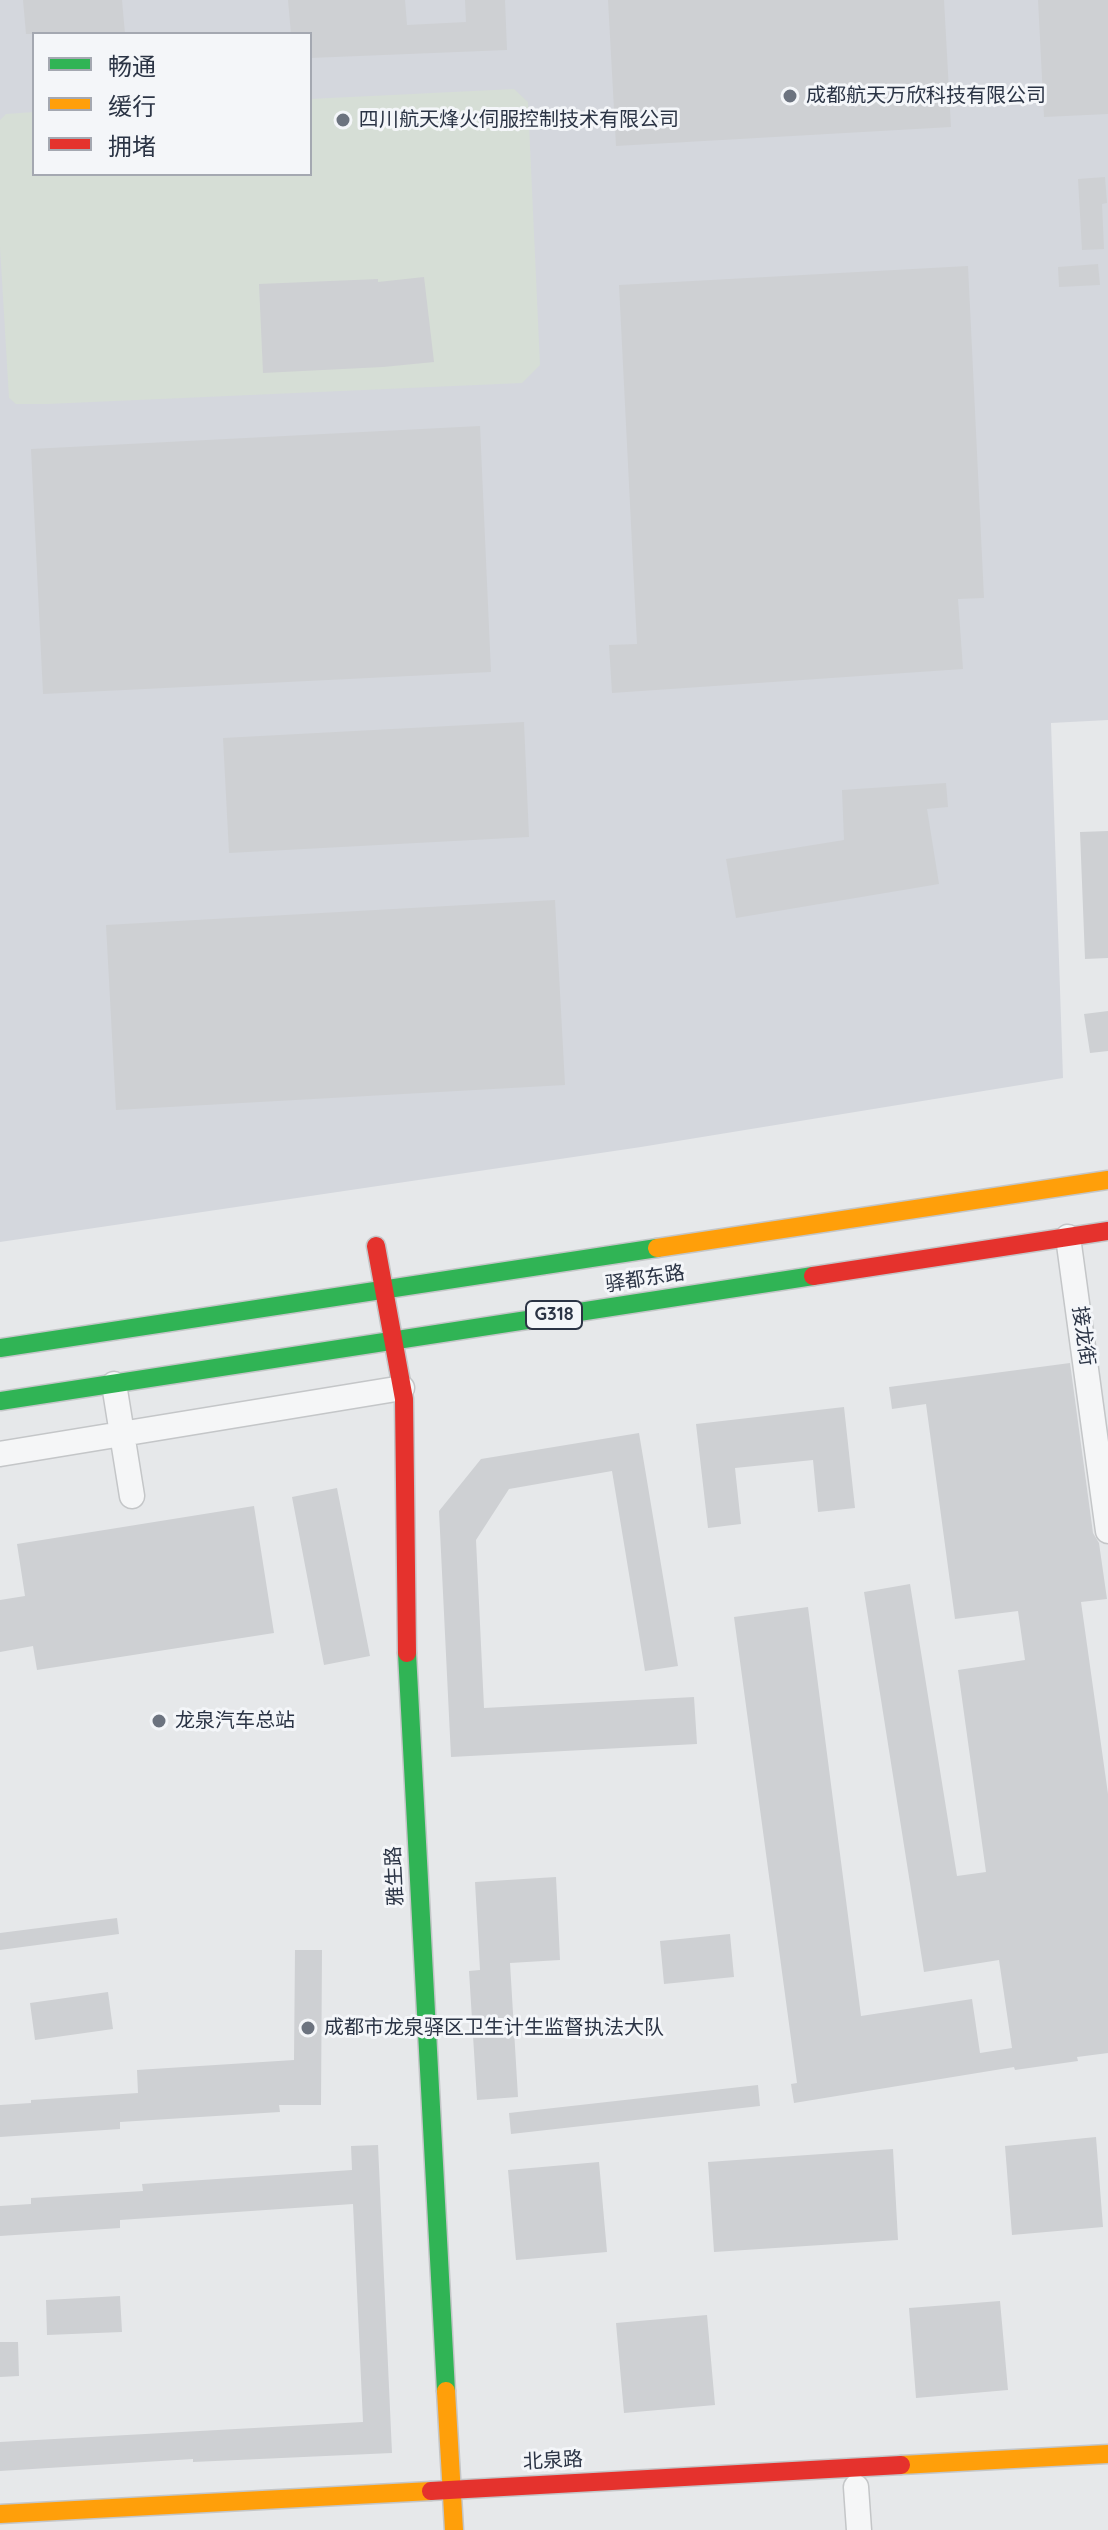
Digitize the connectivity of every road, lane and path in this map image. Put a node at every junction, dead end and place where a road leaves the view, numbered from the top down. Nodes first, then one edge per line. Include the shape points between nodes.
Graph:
1 (1108, 1180) edge
2 (1108, 1231) edge
3 (1068, 1237) junction
4 (376, 1246) dead end
5 (386, 1291) junction
6 (394, 1339) junction
7 (0, 1348) edge
8 (114, 1384) junction
9 (402, 1388) junction
10 (0, 1401) edge
11 (123, 1433) junction
12 (0, 1454) edge
13 (132, 1496) dead end
14 (1108, 1531) edge
15 (1108, 2454) edge
16 (856, 2487) dead end
17 (731, 2493) dead end
18 (451, 2497) junction
19 (0, 2514) edge
20 (0, 2530) edge
21 (454, 2530) edge
22 (859, 2530) edge

1 - 5 main road, 驿都东路
2 - 3 main road, 驿都东路 / G318
3 - 6 main road, 驿都东路 / G318
3 - 14 street, 接龙街
4 - 5 main road, 雅生路
5 - 6 main road, 雅生路
5 - 7 main road, 驿都东路
6 - 8 main road, 驿都东路 / G318
6 - 9 main road, 雅生路
8 - 10 main road, 驿都东路 / G318
8 - 11 street
9 - 11 street
9 - 18 main road, 雅生路 via 407,1695
11 - 12 street
11 - 13 street
15 - 18 main road, 北泉路
16 - 22 street
17 - 18 main road, 北泉路
18 - 19 main road, 北泉路
18 - 20 main road, 北泉路
18 - 21 main road, 雅生路

